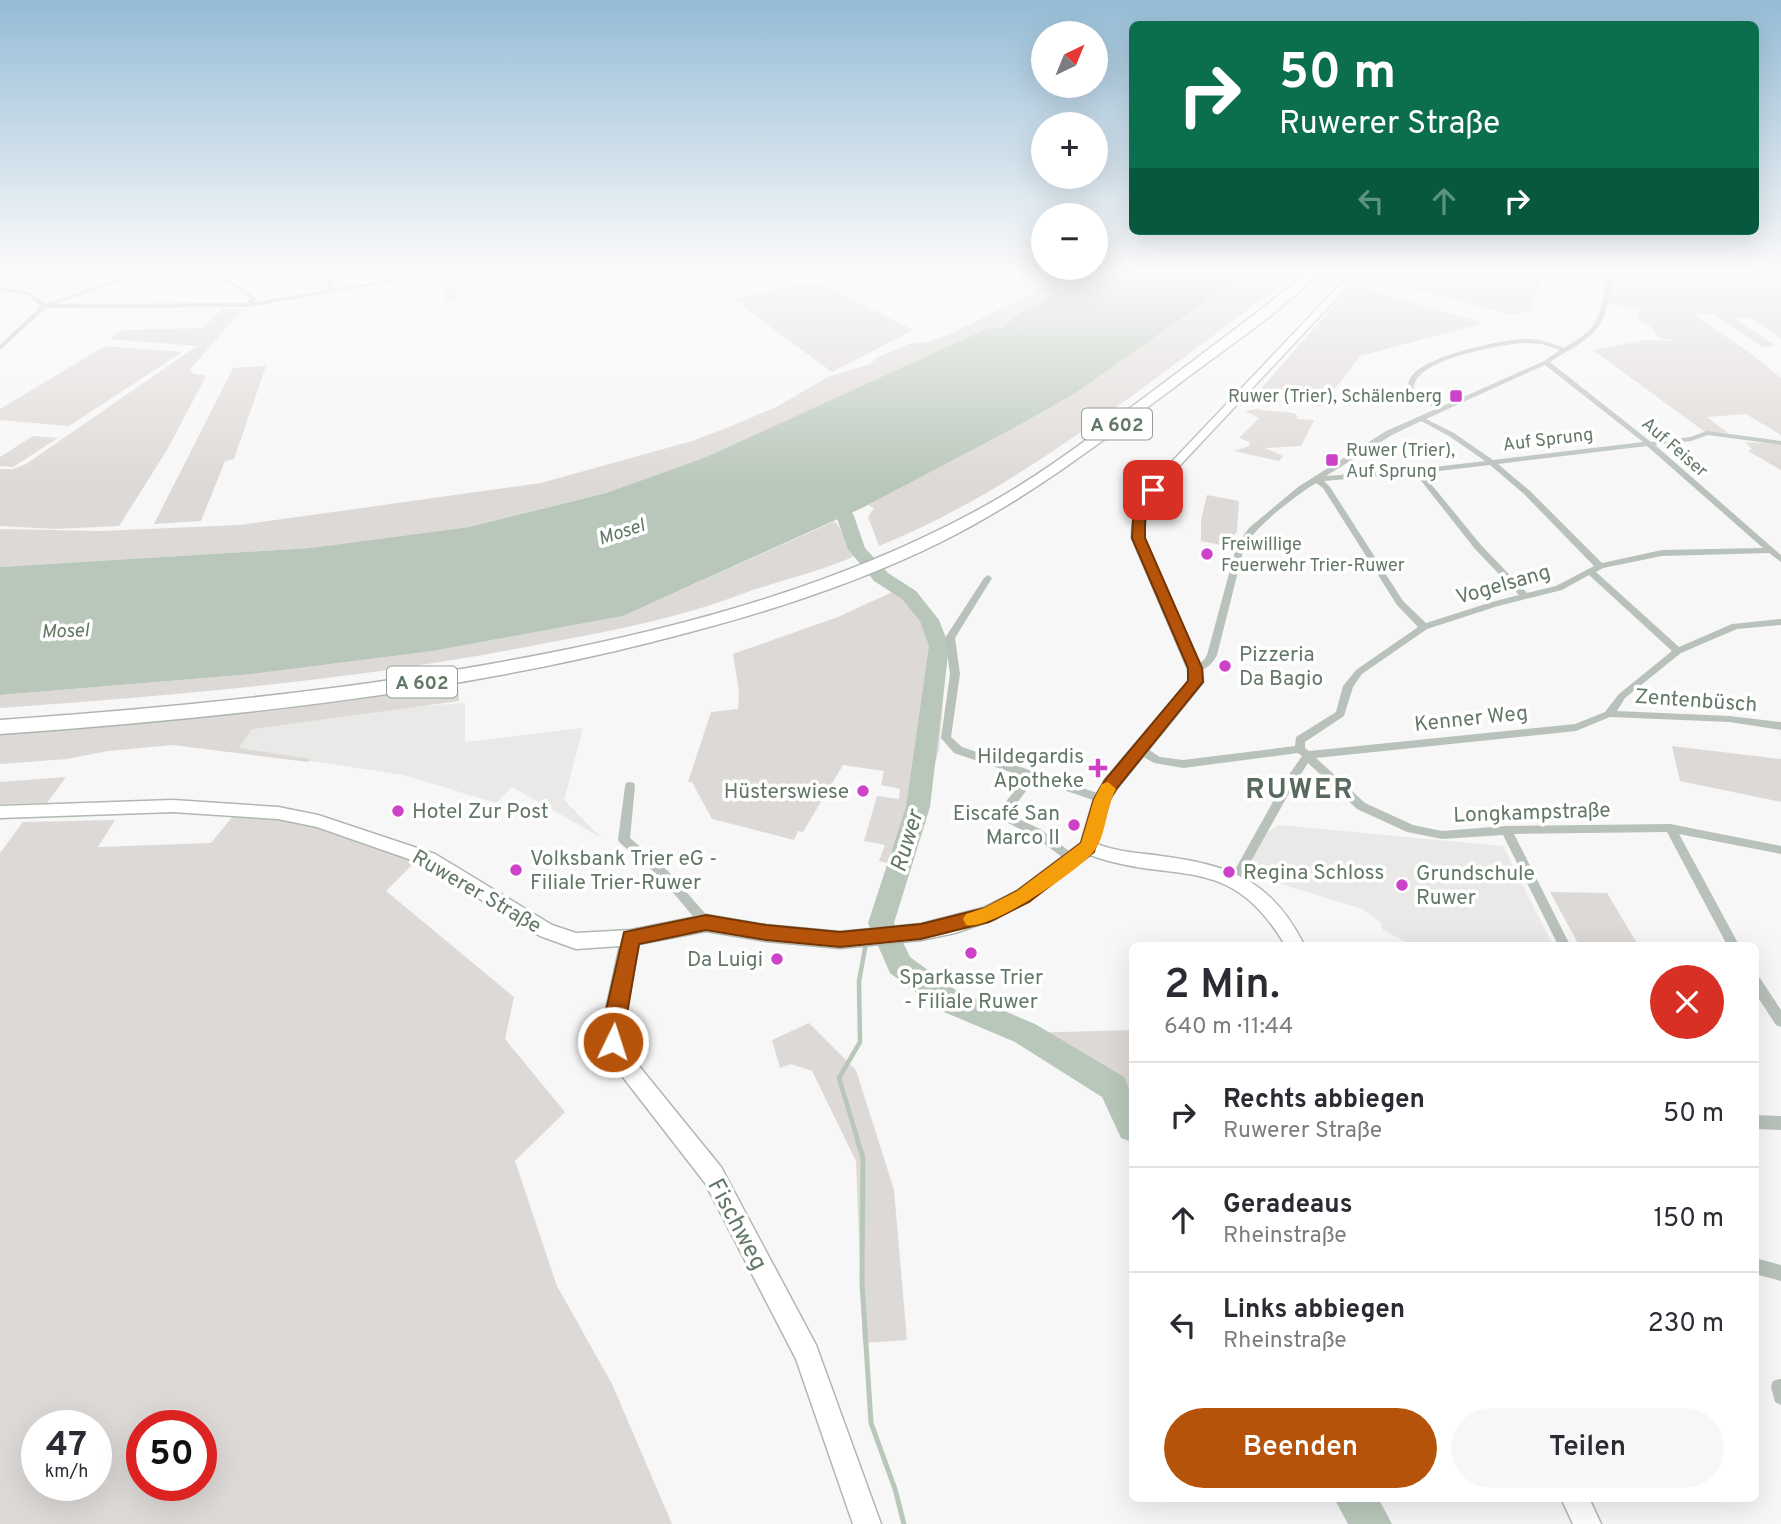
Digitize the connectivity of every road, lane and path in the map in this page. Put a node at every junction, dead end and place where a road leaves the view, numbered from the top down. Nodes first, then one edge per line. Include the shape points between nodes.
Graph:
1 (1212, 342) edge
2 (1226, 342) edge
3 (1292, 342) edge
4 (1518, 342) edge
5 (1541, 342) edge
6 (1575, 342) edge
7 (1564, 350) junction
8 (1546, 362) junction
9 (1438, 408) junction
10 (1419, 418) junction
11 (1647, 443) junction
12 (1781, 443) edge
13 (1489, 461) junction
14 (1417, 471) junction
15 (1317, 479) junction
16 (899, 550) junction
17 (1769, 550) junction
18 (1781, 559) edge
19 (1596, 569) junction
20 (832, 577) junction
21 (988, 578) dead end
22 (1525, 596) junction
23 (1781, 622) edge
24 (1424, 627) junction
25 (1678, 651) junction
26 (1195, 668) junction
27 (1609, 714) junction
28 (0, 715) edge
29 (1781, 726) edge
30 (0, 727) edge
31 (1139, 749) junction
32 (1304, 752) junction
33 (1032, 775) junction
34 (630, 786) dead end
35 (1102, 799) junction
36 (0, 812) edge
37 (1670, 828) junction
38 (1506, 830) junction
39 (1088, 847) junction
40 (1781, 850) edge
41 (1073, 860) junction
42 (1236, 878) junction
43 (706, 923) junction
44 (631, 938) junction
45 (1294, 942) edge
46 (1562, 942) edge
47 (1731, 942) edge
48 (1759, 988) edge
49 (1781, 1021) edge
50 (1759, 1122) edge
51 (1781, 1123) edge
52 (1759, 1267) edge
53 (1781, 1273) edge
54 (1577, 1502) edge
55 (867, 1524) edge
56 (1587, 1524) edge

1 - 16 highway, A 602 via 1059,453
2 - 16 highway, A 602 via 982,515
3 - 26 main road via 1153,490 1137,529 1144,556
4 - 9 street via 1430,366 1414,377 1410,392
5 - 7 street
6 - 7 street
7 - 8 street
8 - 9 street
8 - 11 street, Auf Feiser
9 - 10 street
10 - 13 street via 1454,435
10 - 15 street
11 - 12 street, Auf Sprung via 1707,433
11 - 13 street, Auf Sprung
11 - 17 street, Auf Feiser
13 - 14 street, Auf Sprung
13 - 19 street via 1539,504
14 - 15 street, Auf Sprung
14 - 22 street via 1478,547
15 - 24 street via 1400,603
15 - 26 street via 1265,517 1241,544 1212,655 1208,663
16 - 20 highway, A 602
17 - 18 street, Auf Feiser
17 - 19 street, Vogelsang via 1662,553
19 - 22 street, Vogelsang via 1559,588
19 - 25 street
20 - 28 highway, A 602 via 712,611 464,664 292,689
20 - 30 highway, A 602 via 726,618 463,676 273,704
21 - 33 street via 950,638 955,674 946,738 958,750
22 - 24 street, Vogelsang
23 - 25 street, Kenner Weg via 1735,626
24 - 32 street, Vogelsang via 1359,671 1348,686 1339,714 1300,740
25 - 27 street, Kenner Weg via 1622,696
26 - 31 main road via 1193,688
27 - 29 street, Zentenbüsch
27 - 32 street, Kenner Weg via 1576,727
31 - 32 street, Kenner Weg via 1158,760 1182,764
31 - 35 main road
32 - 38 street, Longkampstraße via 1361,806 1391,822 1442,835
32 - 42 street
33 - 35 street
33 - 41 street via 1002,815 1036,832
34 - 43 street via 624,840 664,874
35 - 39 main road
36 - 44 main road, Ruwerer Straße via 173,806 278,813 318,821 429,859 546,931 576,941
37 - 38 street, Longkampstraße
37 - 40 street, Longkampstraße
37 - 47 street
38 - 46 street
39 - 41 main road, Ruwerer Straße
39 - 42 main road
41 - 43 main road, Ruwerer Straße via 989,914 921,932 840,940
42 - 45 main road via 1267,902
43 - 44 main road, Ruwerer Straße
44 - 55 main road, Fischweg via 613,1042 619,1056 713,1175 807,1354
48 - 49 street
50 - 51 street
52 - 53 street
54 - 56 main road

